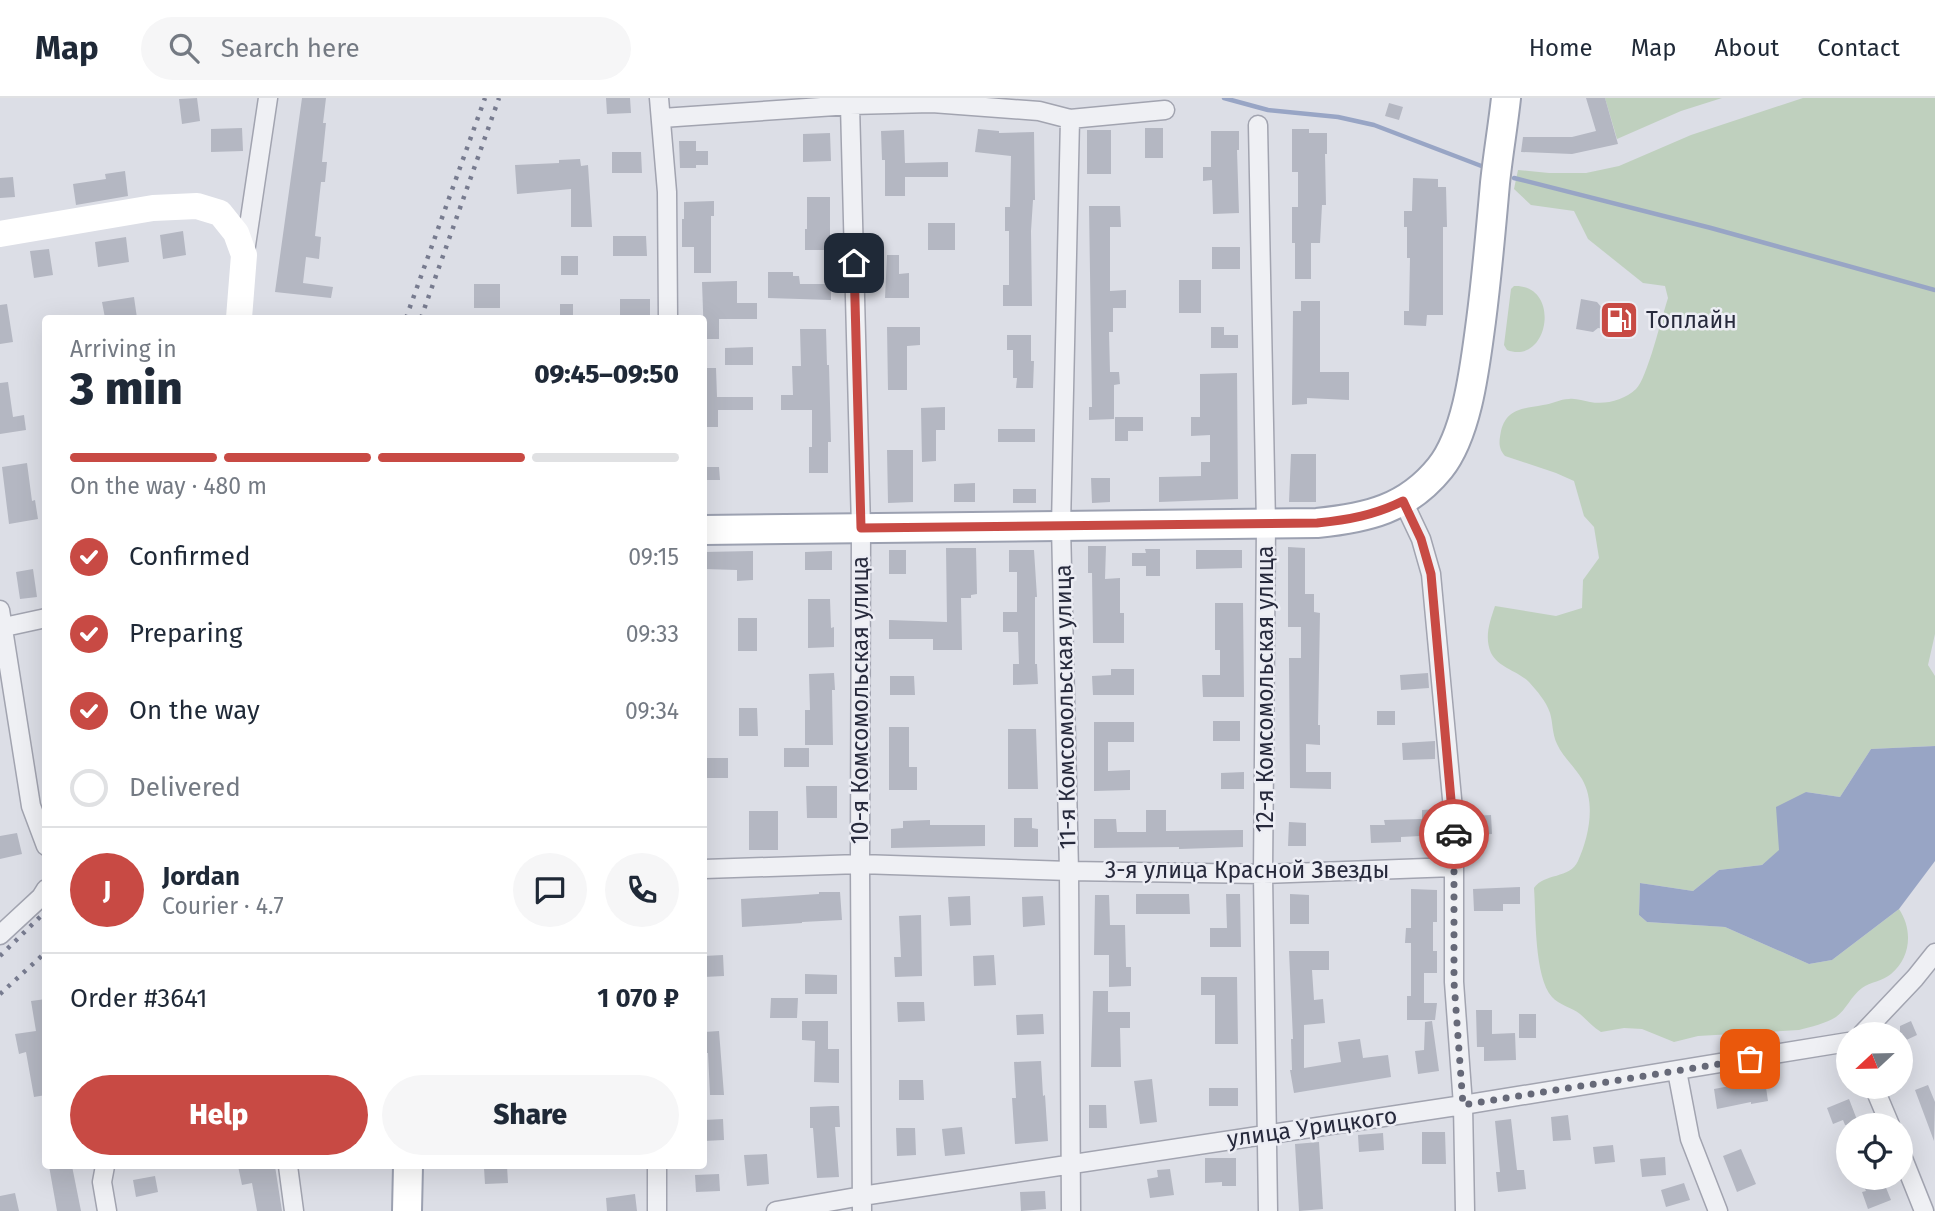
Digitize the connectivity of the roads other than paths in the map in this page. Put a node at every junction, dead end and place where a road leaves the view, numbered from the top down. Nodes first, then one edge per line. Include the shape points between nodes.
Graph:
1 (268, 98) edge
2 (659, 98) edge
3 (1506, 98) edge
4 (850, 105) junction
5 (1165, 110) dead end
6 (662, 118) junction
7 (1070, 118) junction
8 (1258, 125) dead end
9 (254, 186) junction
10 (220, 213) junction
11 (0, 234) edge
12 (244, 255) junction
13 (239, 315) edge
14 (668, 315) edge
15 (1403, 501) junction
16 (1266, 524) junction
17 (1061, 526) junction
18 (861, 528) junction
19 (707, 530) edge
20 (42, 618) edge
21 (1, 622) edge
22 (42, 836) edge
23 (860, 864) junction
24 (1454, 867) junction
25 (707, 869) edge
26 (1069, 871) junction
27 (1264, 874) junction
28 (42, 895) edge
29 (0, 935) edge
30 (1935, 953) edge
31 (1873, 1022) edge
32 (1836, 1044) edge
33 (1677, 1071) junction
34 (1463, 1105) junction
35 (1268, 1134) junction
36 (1071, 1164) junction
37 (104, 1169) edge
38 (288, 1169) edge
39 (408, 1169) edge
40 (657, 1169) edge
41 (1913, 1184) edge
42 (862, 1203) edge
43 (107, 1211) edge
44 (294, 1211) edge
45 (407, 1211) edge
46 (657, 1211) edge
47 (776, 1211) edge
48 (1071, 1211) edge
49 (1268, 1211) edge
50 (1465, 1211) edge
51 (1718, 1211) edge
52 (1924, 1211) edge

1 - 9 street
2 - 6 street
3 - 15 main road via 1477,351 1465,411 1441,467
4 - 6 street
4 - 7 street via 932,103 1039,111
4 - 18 street, 10-я Комсомольская улица
5 - 7 street
6 - 14 street
7 - 17 street, 11-я Комсомольская улица
8 - 16 street, 12-я Комсомольская улица
9 - 10 street via 240,203
9 - 12 street
10 - 11 main road via 197,206 153,208
10 - 12 main road via 236,233
12 - 13 main road
15 - 16 main road via 1350,519
15 - 24 street via 1431,574 1454,820
16 - 17 main road
16 - 27 street, 12-я Комсомольская улица
17 - 18 main road
17 - 26 street, 11-я Комсомольская улица
18 - 19 main road
18 - 23 street, 10-я Комсомольская улица
20 - 21 street
21 - 22 street via 30,806
23 - 25 street, 3-я улица Красной Звезды
23 - 26 street, 3-я улица Красной Звезды
23 - 42 street, 10-я Комсомольская улица
24 - 27 street, 3-я улица Красной Звезды
24 - 34 street via 1454,982
26 - 27 street, 3-я улица Красной Звезды
26 - 36 street, 11-я Комсомольская улица
27 - 35 street, 12-я Комсомольская улица
28 - 29 street
30 - 31 street
32 - 33 street, улица Урицкого
33 - 34 street, улица Урицкого
33 - 51 street via 1690,1139
34 - 35 street, улица Урицкого
34 - 50 street
35 - 36 street, улица Урицкого
35 - 49 street, 12-я Комсомольская улица
36 - 42 street, улица Урицкого
36 - 48 street, 11-я Комсомольская улица
37 - 43 street
38 - 44 street
39 - 45 main road
40 - 46 street
41 - 52 street
42 - 47 street, улица Урицкого

